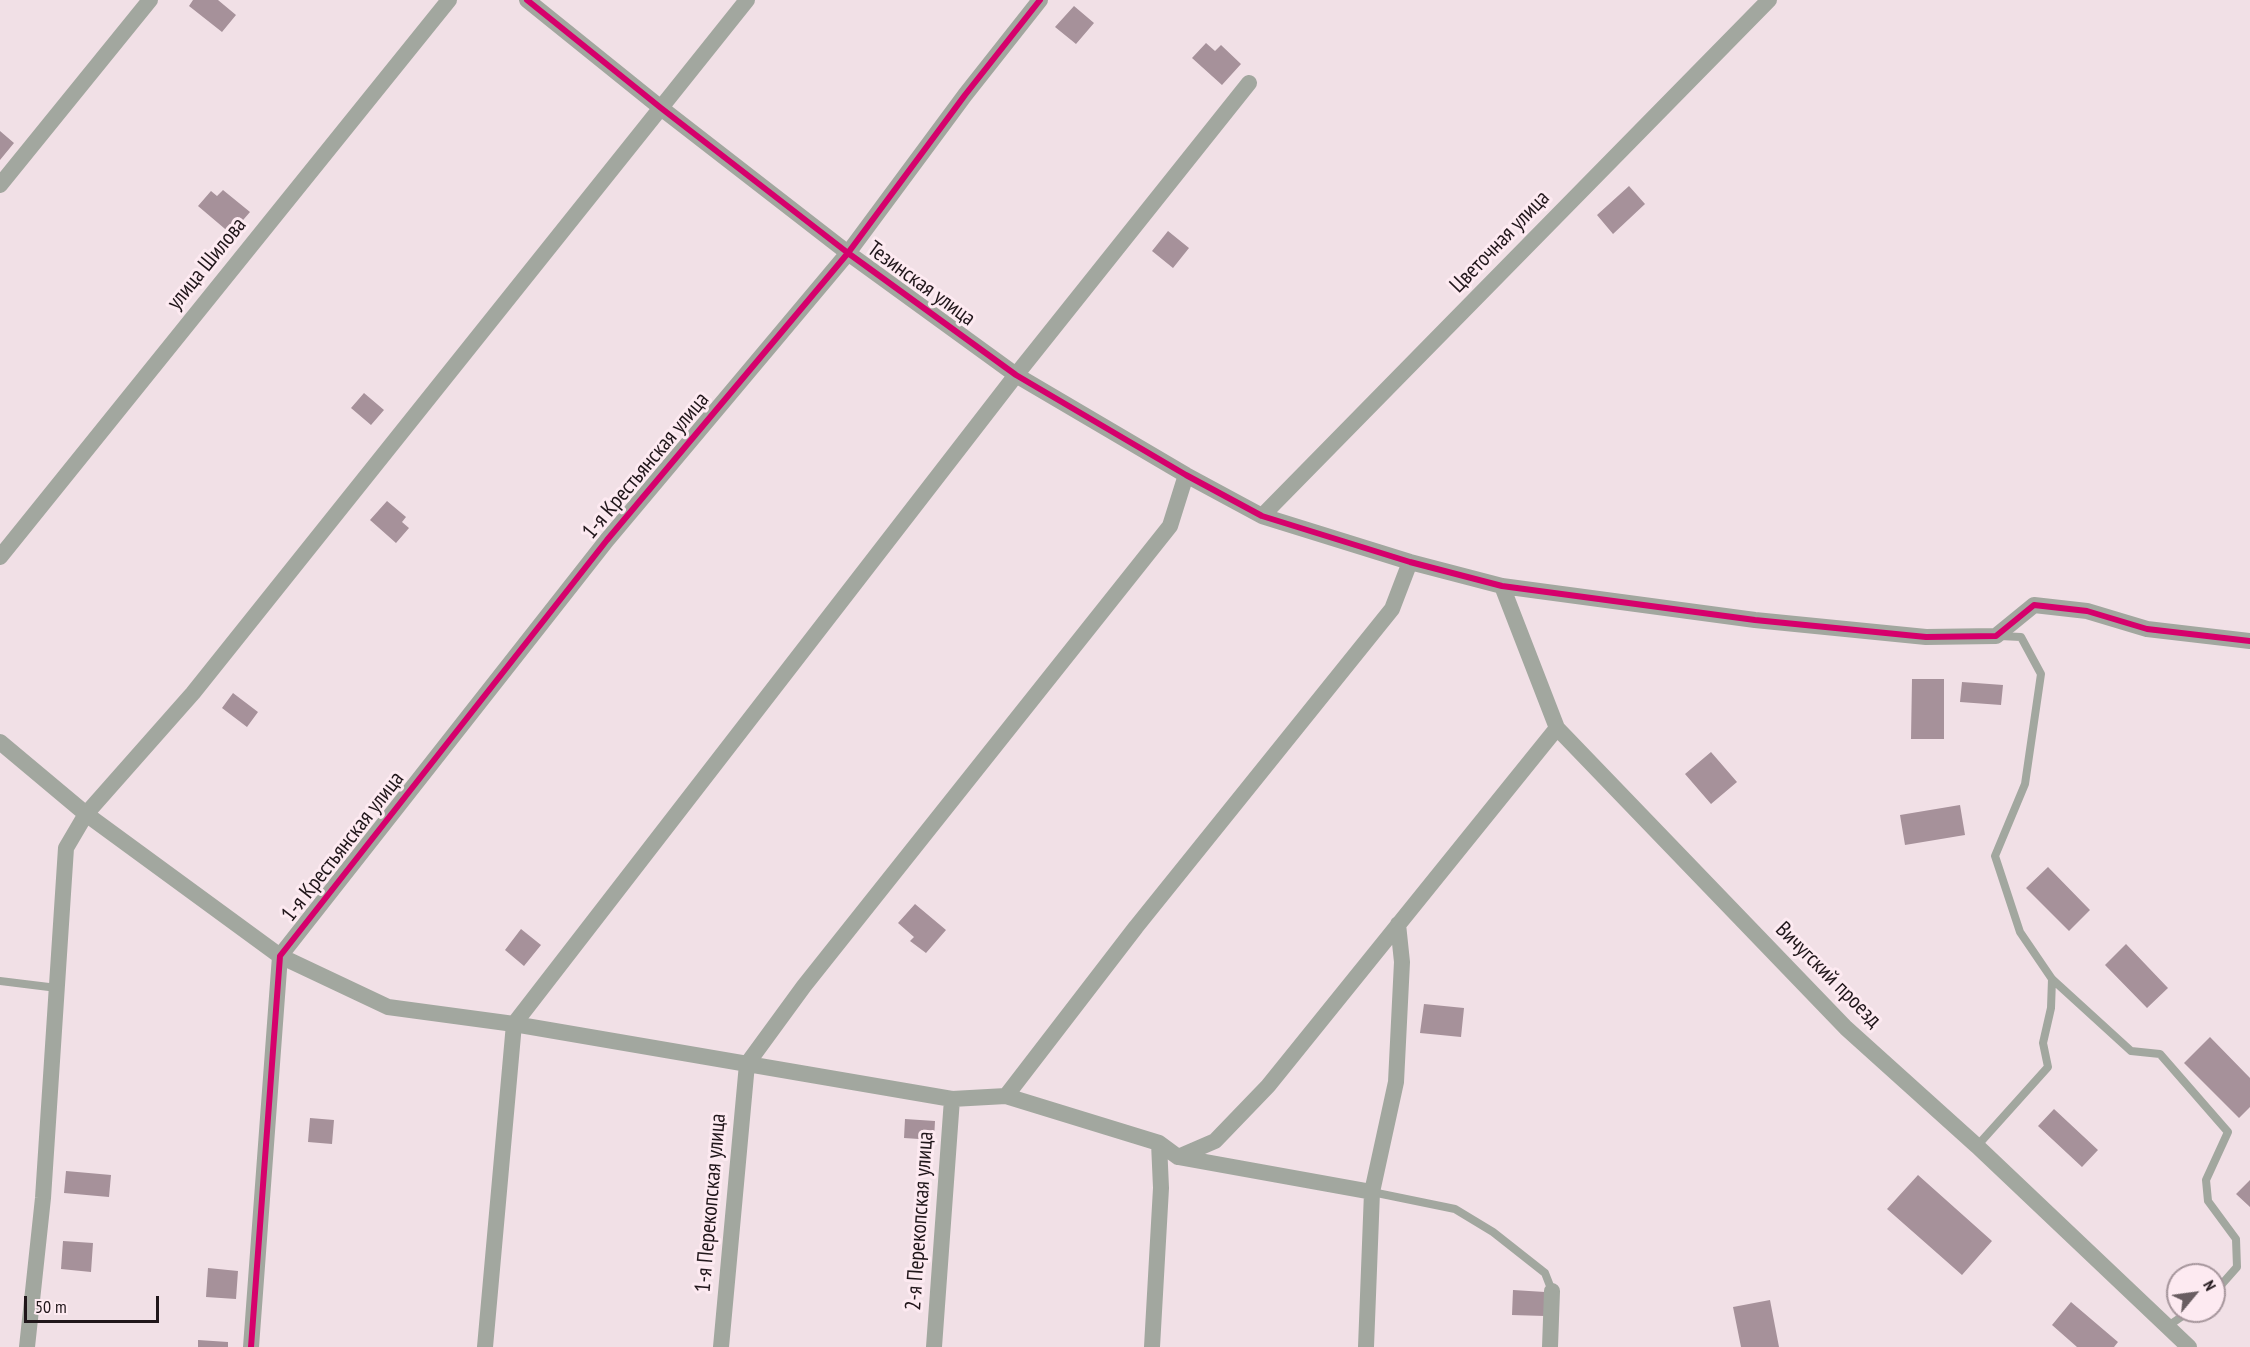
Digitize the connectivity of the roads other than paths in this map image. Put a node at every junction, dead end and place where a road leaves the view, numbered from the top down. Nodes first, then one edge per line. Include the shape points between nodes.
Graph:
1 (150, 0) edge
2 (449, 0) edge
3 (527, 0) edge
4 (747, 0) edge
5 (1040, 0) edge
6 (1769, 0) edge
7 (1249, 83) dead end
8 (661, 108) junction
9 (0, 185) edge
10 (848, 253) junction
11 (1016, 375) junction
12 (1186, 475) junction
13 (1262, 516) junction
14 (0, 557) edge
15 (1410, 562) junction
16 (1502, 586) junction
17 (1996, 636) junction
18 (2250, 641) edge
19 (1557, 728) junction
20 (0, 742) edge
21 (86, 814) junction
22 (1398, 924) junction
23 (280, 956) junction
24 (2052, 979) junction
25 (0, 981) edge
26 (57, 988) junction
27 (514, 1024) junction
28 (747, 1064) junction
29 (1006, 1096) junction
30 (952, 1099) junction
31 (1159, 1143) junction
32 (1977, 1146) junction
33 (1178, 1157) junction
34 (1372, 1192) junction
35 (2226, 1280) edge
36 (1552, 1291) joint
37 (2172, 1323) edge
38 (2168, 1326) junction
39 (27, 1347) edge
40 (251, 1347) edge
41 (486, 1347) edge
42 (721, 1347) edge
43 (934, 1347) edge
44 (1152, 1347) edge
45 (1366, 1347) edge
46 (1550, 1347) edge
47 (2190, 1347) edge

1 - 9 street
2 - 14 street, улица Шилова
3 - 8 street, Тезинская улица
4 - 8 street
5 - 10 street, 1-я Крестьянская улица
6 - 13 street, Цветочная улица
7 - 11 street
8 - 10 street, Тезинская улица
8 - 21 street via 193,693
10 - 11 street, Тезинская улица
10 - 23 street, 1-я Крестьянская улица via 607,540
11 - 12 street, Тезинская улица
11 - 27 street
12 - 13 street, Тезинская улица
12 - 28 street via 1170,526 804,986
13 - 15 street, Тезинская улица
15 - 16 street, Тезинская улица
15 - 29 street via 1392,609 1136,927
16 - 17 street, Тезинская улица via 1755,620 1926,637
16 - 19 street, Вичугский проезд
17 - 18 street via 2034,605 2087,610 2147,629
17 - 24 lane via 2021,637 2041,674 2025,784 1995,856 2020,932
19 - 22 street
19 - 32 street, Вичугский проезд via 1846,1028
20 - 21 street
21 - 23 street
21 - 26 street via 66,848
22 - 33 street via 1268,1086 1215,1141
22 - 34 street via 1402,962 1396,1082
23 - 27 street via 388,1008
23 - 40 street
24 - 32 lane via 2051,1008 2043,1042 2048,1067
24 - 35 lane via 2131,1051 2160,1054 2228,1132 2206,1179 2208,1201 2236,1239 2237,1268
25 - 26 lane
26 - 39 street via 43,1198
27 - 28 street
27 - 41 street
28 - 30 street
28 - 42 street, 1-я Перекопская улица
29 - 30 street
29 - 31 street
30 - 43 street, 2-я Перекопская улица
31 - 33 street
31 - 44 street via 1161,1188
32 - 38 street, Вичугский проезд
33 - 34 street
34 - 36 lane via 1455,1209 1493,1232 1545,1273
34 - 45 street
36 - 46 street
37 - 38 lane
38 - 47 street, Вичугский проезд

